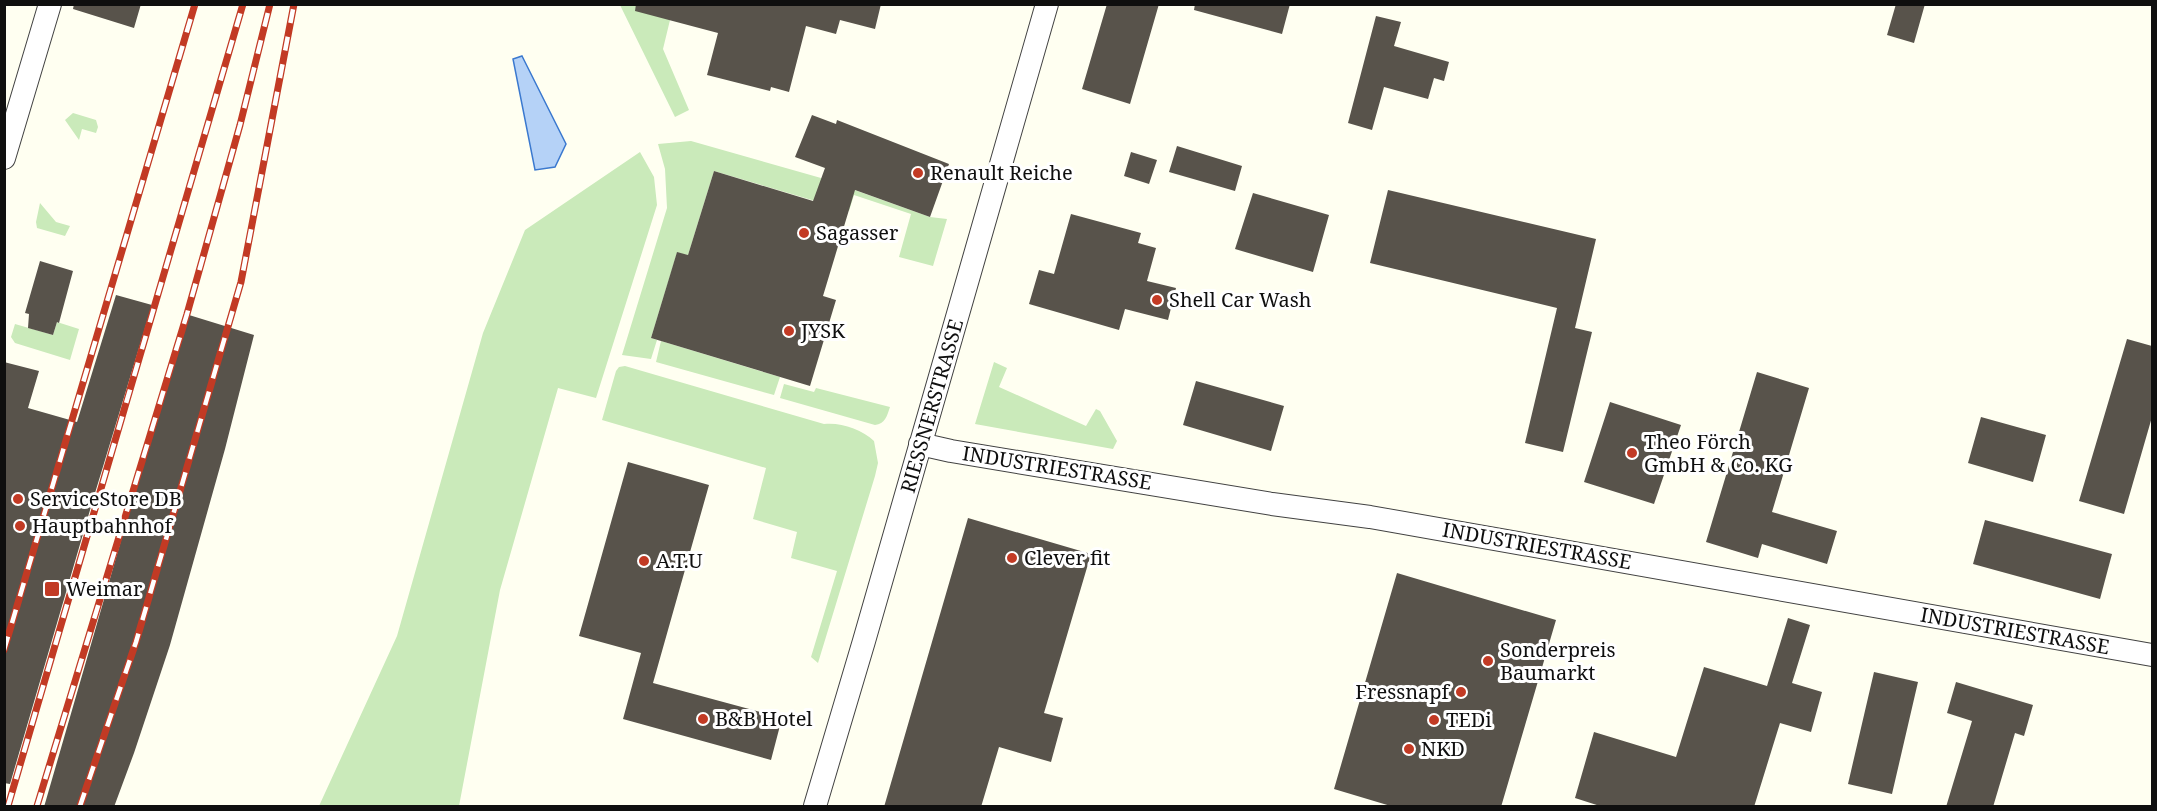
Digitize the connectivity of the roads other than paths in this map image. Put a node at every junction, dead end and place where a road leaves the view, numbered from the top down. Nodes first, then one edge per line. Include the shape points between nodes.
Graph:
1 (50, 4) edge
2 (1047, 4) edge
3 (4, 158) edge
4 (920, 444) junction
5 (2152, 655) edge
6 (815, 807) edge

1 - 3 street
2 - 4 street, RIESSNERSTRASSE
4 - 5 street, INDUSTRIESTRASSE via 1370,517
4 - 6 street, RIESSNERSTRASSE

